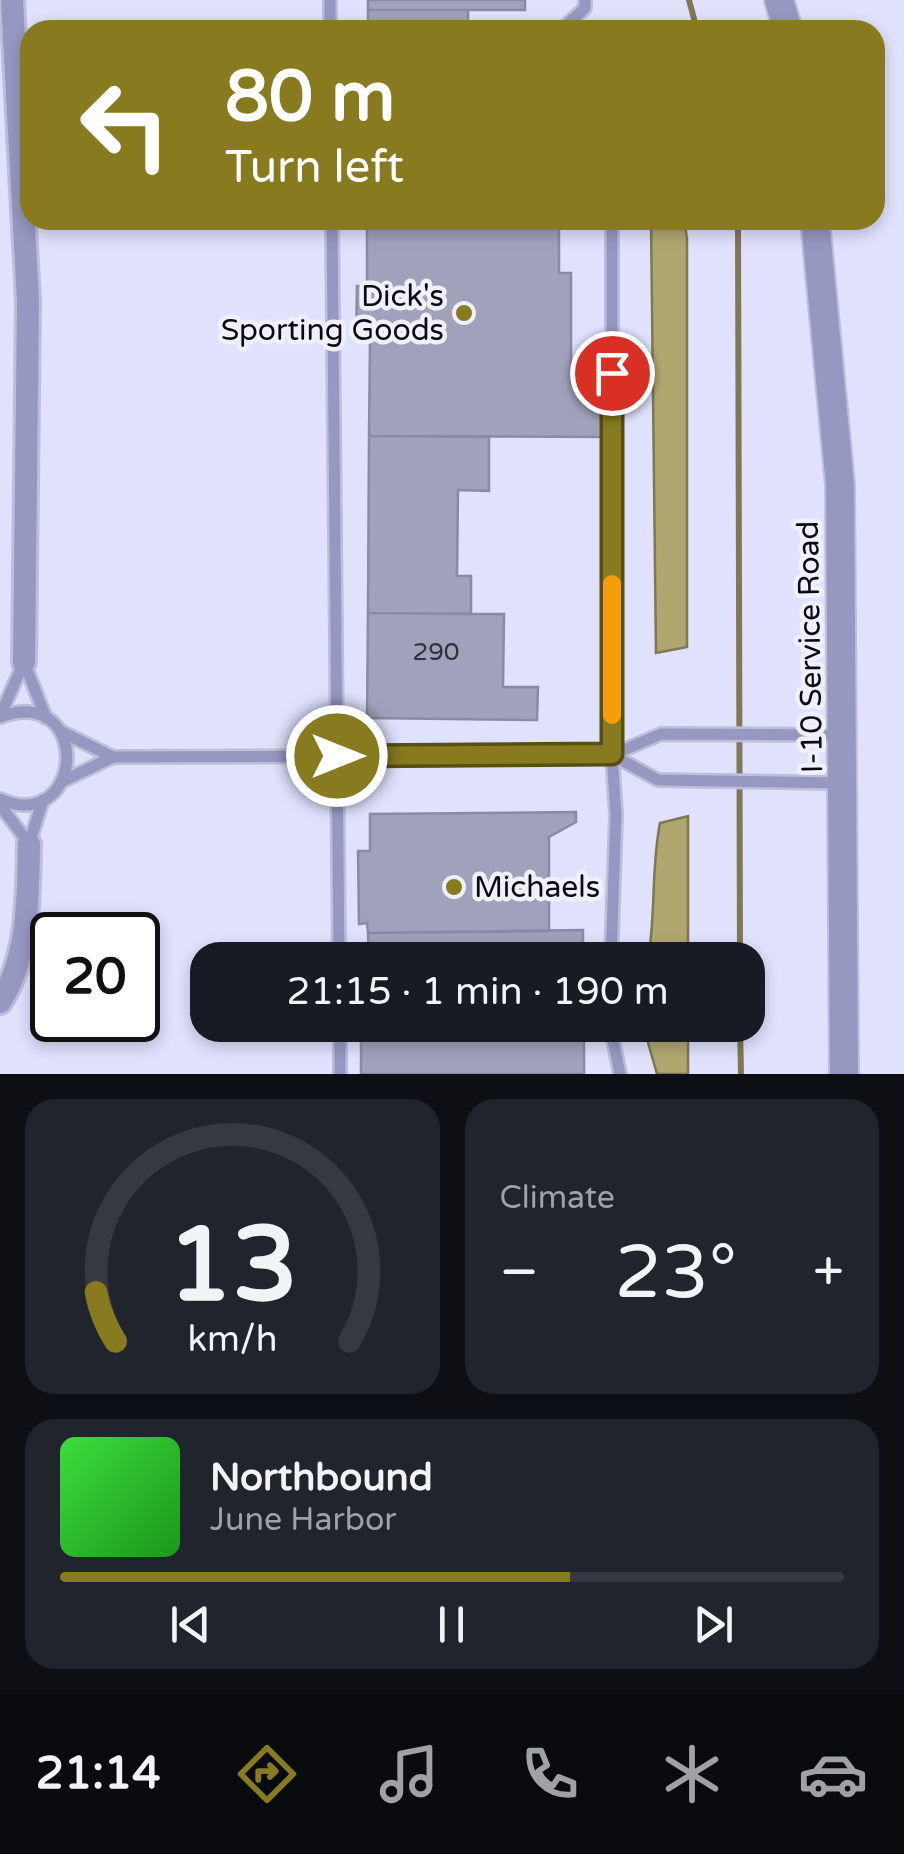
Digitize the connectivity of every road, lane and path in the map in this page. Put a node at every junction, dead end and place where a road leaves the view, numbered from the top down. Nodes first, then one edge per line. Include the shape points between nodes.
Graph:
1 (12, 0) edge
2 (585, 0) edge
3 (572, 20) edge
4 (20, 150) edge
5 (24, 230) edge
6 (332, 230) edge
7 (612, 230) edge
8 (815, 230) edge
9 (24, 662) junction
10 (0, 716) edge
11 (46, 718) junction
12 (60, 731) junction
13 (844, 735) junction
14 (612, 754) junction
15 (337, 756) junction
16 (113, 758) junction
17 (63, 781) junction
18 (844, 783) junction
19 (43, 800) junction
20 (0, 802) edge
21 (29, 844) junction
22 (339, 942) edge
23 (612, 942) edge
24 (0, 1002) edge
25 (340, 1042) edge
26 (613, 1042) edge
27 (340, 1074) edge
28 (620, 1074) edge
29 (844, 1074) edge

1 - 4 street
2 - 3 lane
5 - 9 street
6 - 15 lane
7 - 14 lane
8 - 13 street, I-10 Service Road via 840,484
9 - 10 lane
9 - 11 lane
10 - 11 lane via 26,712
11 - 12 lane
12 - 16 lane
12 - 17 lane via 69,756
13 - 14 lane via 660,734
13 - 18 street, I-10 Service Road
14 - 15 lane
14 - 18 lane via 658,780
14 - 23 lane
15 - 16 lane
15 - 22 lane
16 - 17 lane
17 - 19 lane
18 - 29 street, I-10 Service Road
19 - 20 lane
19 - 21 lane
20 - 21 lane
21 - 24 street via 28,903 14,980
25 - 27 lane
26 - 28 lane

